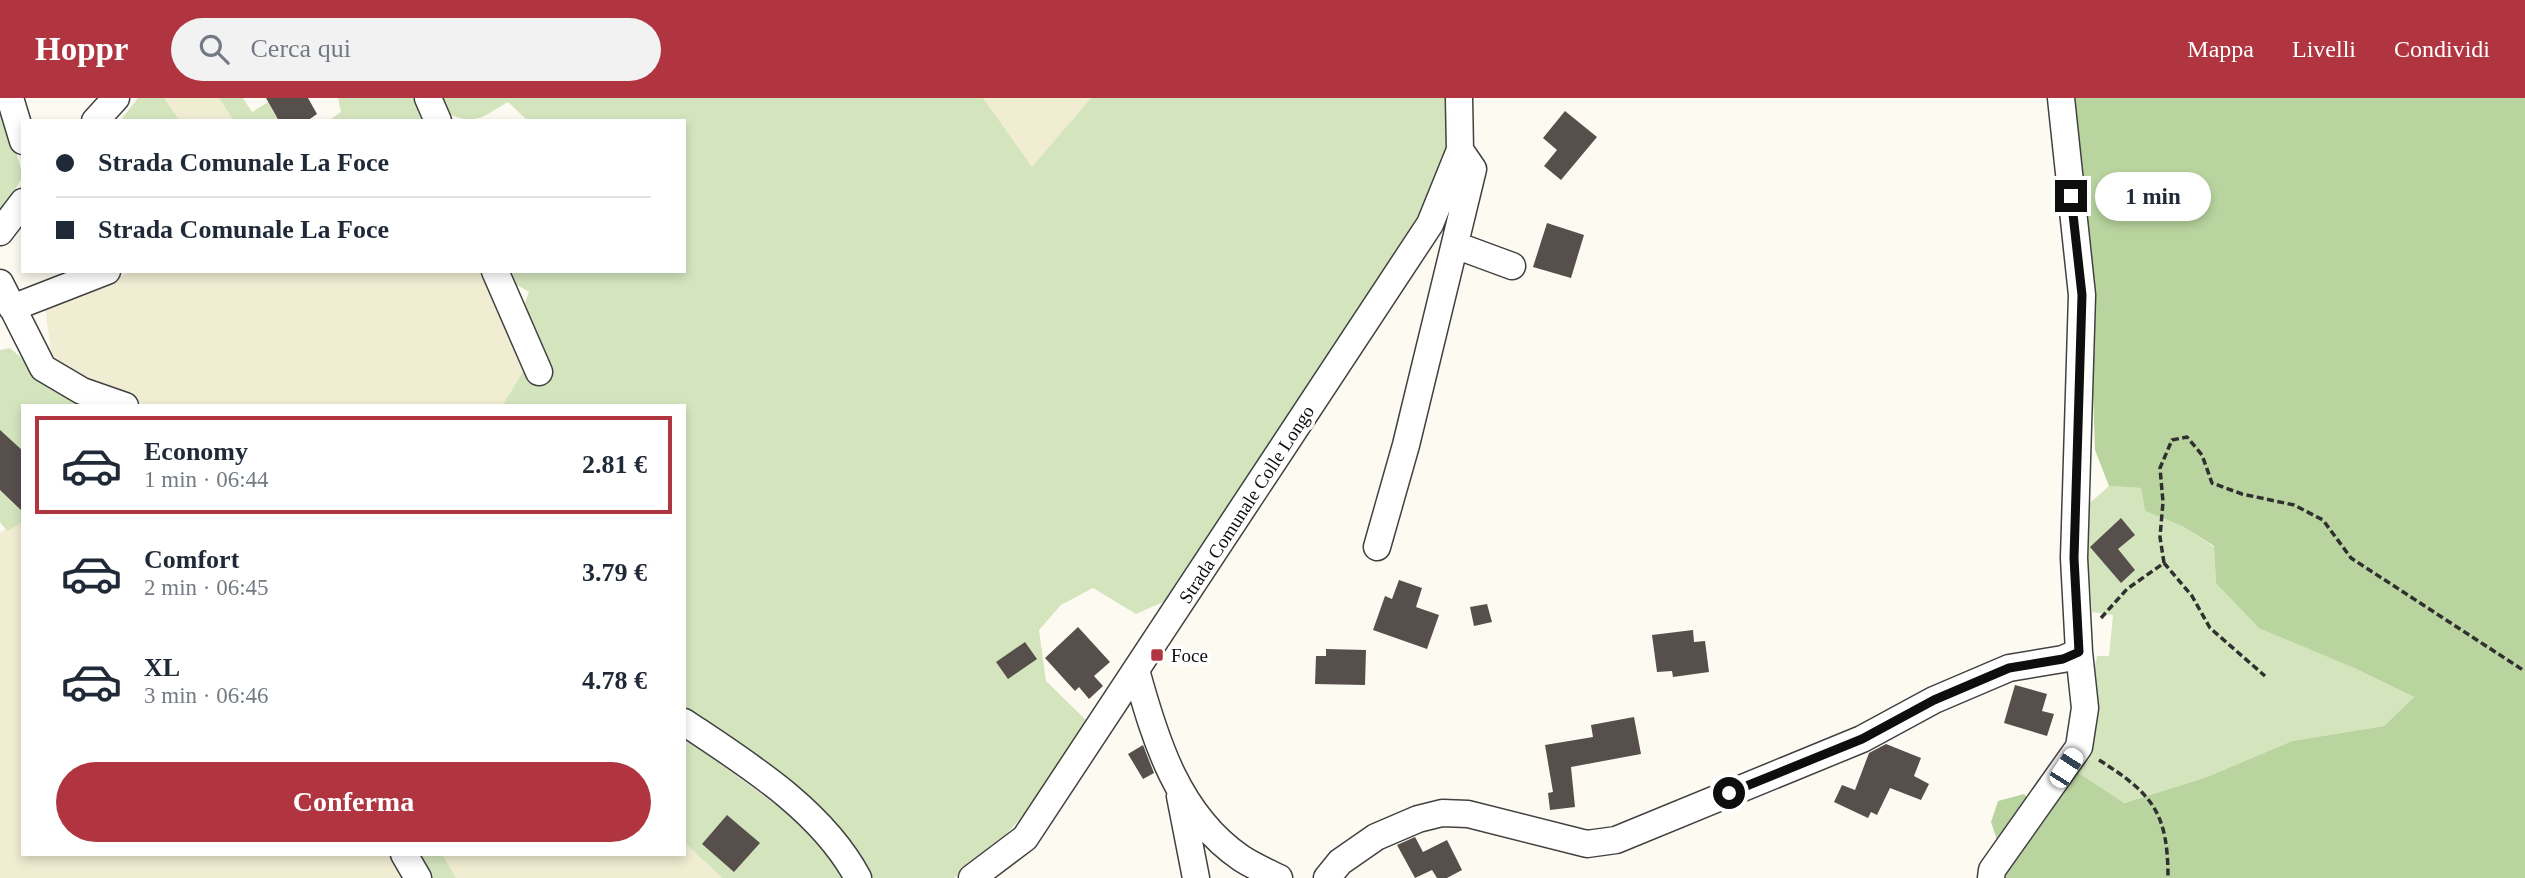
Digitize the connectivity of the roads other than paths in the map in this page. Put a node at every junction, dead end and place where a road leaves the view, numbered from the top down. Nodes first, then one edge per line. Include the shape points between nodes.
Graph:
1 (10, 98) edge
2 (116, 98) edge
3 (428, 98) edge
4 (1459, 98) edge
5 (2061, 98) edge
6 (97, 119) edge
7 (437, 119) edge
8 (21, 134) edge
9 (1460, 150) junction
10 (21, 205) edge
11 (0, 232) edge
12 (1455, 244) junction
13 (1512, 266) dead end
14 (102, 273) edge
15 (496, 273) edge
16 (0, 284) edge
17 (12, 308) junction
18 (539, 372) dead end
19 (119, 404) edge
20 (1377, 547) dead end
21 (2079, 652) junction
22 (1136, 670) junction
23 (686, 724) edge
24 (1181, 791) junction
25 (405, 856) edge
26 (418, 878) edge
27 (858, 878) edge
28 (972, 878) edge
29 (1196, 878) edge
30 (1279, 878) edge
31 (1327, 878) edge
32 (1991, 878) edge

1 - 8 street
2 - 6 street
3 - 7 street
4 - 9 street, Strada Comunale Colle Longo
5 - 21 street via 2082,295 2074,558
9 - 12 street via 1473,169
9 - 22 street, Strada Comunale Colle Longo via 1430,224
10 - 11 street
12 - 13 street
12 - 20 street
14 - 17 street
15 - 18 street
16 - 17 street
17 - 19 street via 43,368 82,391
21 - 31 street via 2009,668 1934,700 1862,739 1616,840 1587,844 1468,814 1442,813 1376,837 1340,862
21 - 32 street via 2085,708 2079,747 2019,828
22 - 24 street via 1168,768
22 - 28 street, Strada Comunale Colle Longo via 1025,838
23 - 27 street via 816,821 845,854
24 - 29 street via 1179,801
24 - 30 street via 1209,831 1241,859
25 - 26 street

